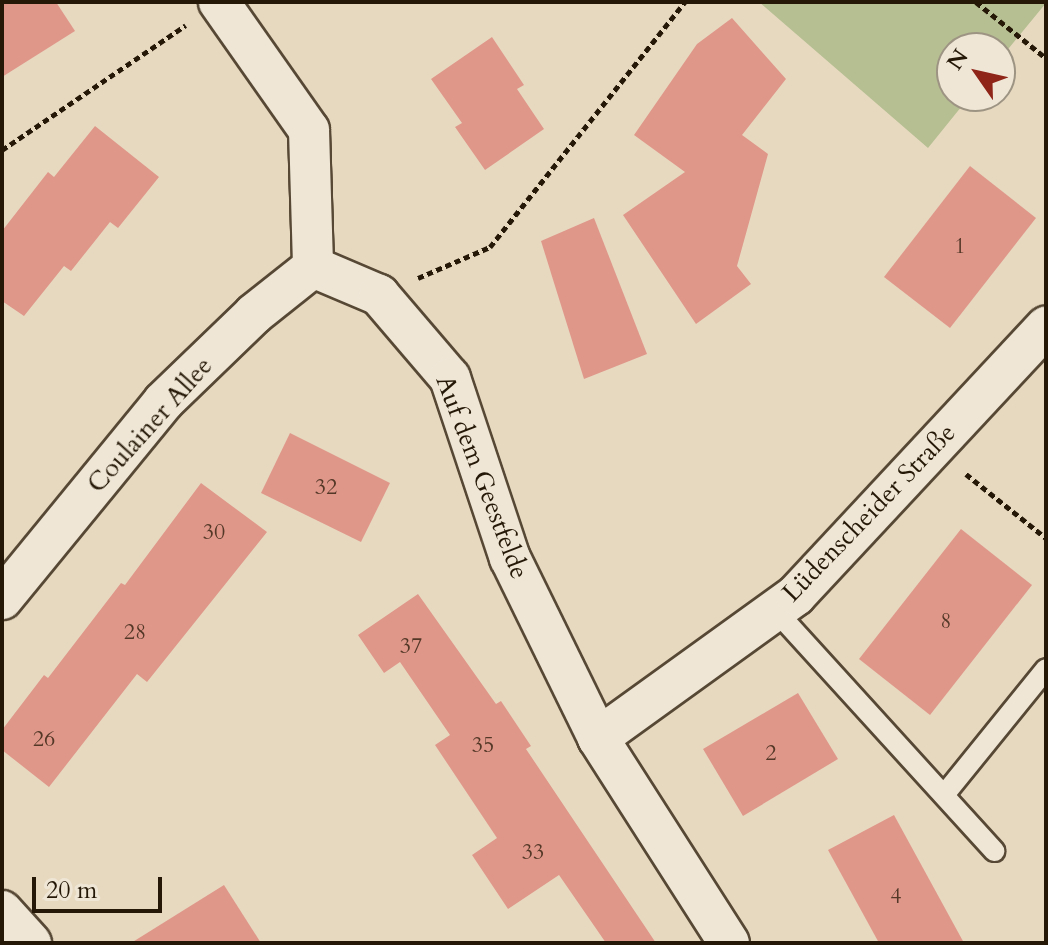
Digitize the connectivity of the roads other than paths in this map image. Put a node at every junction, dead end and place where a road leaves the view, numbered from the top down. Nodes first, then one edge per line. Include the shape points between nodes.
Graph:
1 (219, 2) edge
2 (313, 267) junction
3 (1046, 327) edge
4 (2, 599) edge
5 (775, 610) junction
6 (1046, 669) edge
7 (598, 738) junction
8 (944, 795) junction
9 (994, 851) dead end
10 (2, 911) edge
11 (31, 943) edge
12 (729, 943) edge

1 - 2 street via 309,130
2 - 4 street, Coulainer Allee via 254,314 163,402
2 - 7 street, Auf dem Geestfelde via 379,295 450,378 510,558
3 - 5 street, Lüdenscheider Straße via 796,595
5 - 7 street, Lüdenscheider Straße
5 - 8 lane
6 - 8 lane
7 - 12 street, Auf dem Geestfelde
8 - 9 lane
10 - 11 street

